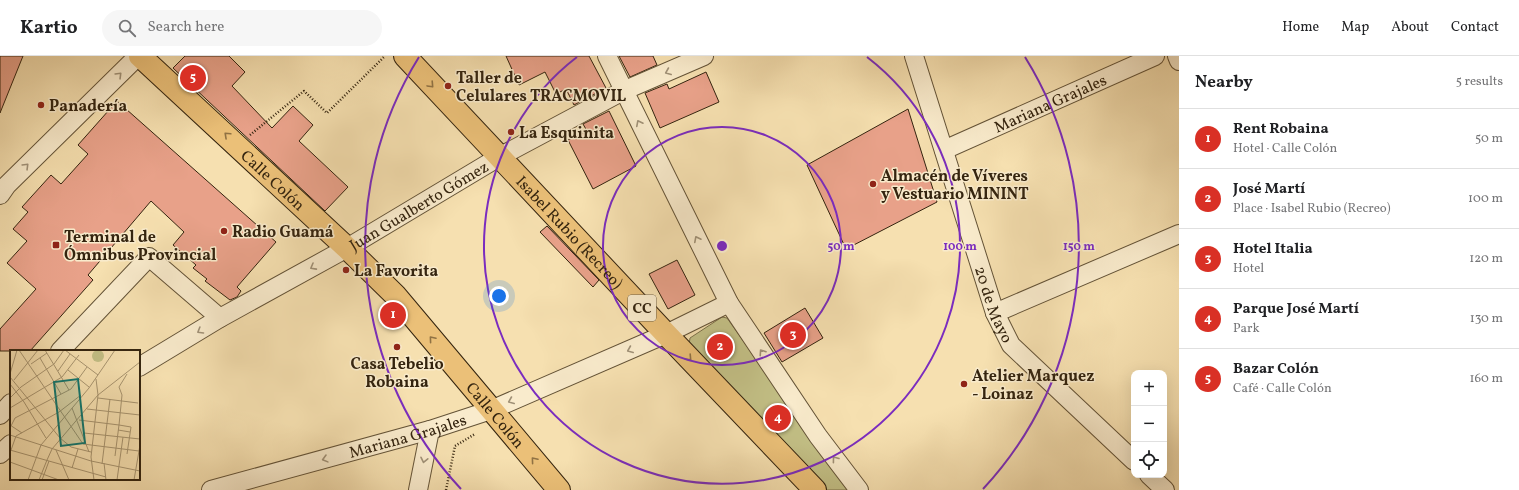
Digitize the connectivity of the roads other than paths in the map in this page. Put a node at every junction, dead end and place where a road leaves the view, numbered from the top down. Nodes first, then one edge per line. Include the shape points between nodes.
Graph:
1 (139, 56) edge
2 (405, 56) edge
3 (607, 56) edge
4 (704, 56) edge
5 (914, 56) edge
6 (1155, 56) edge
7 (1177, 56) edge
8 (1179, 61) edge
9 (623, 91) junction
10 (944, 150) junction
11 (499, 157) junction
12 (0, 195) edge
13 (1179, 234) edge
14 (347, 248) junction
15 (729, 303) junction
16 (995, 313) junction
17 (220, 318) junction
18 (666, 334) junction
19 (61, 350) edge
20 (140, 366) edge
21 (10, 404) edge
22 (495, 414) junction
23 (0, 415) edge
24 (430, 430) junction
25 (10, 445) edge
26 (0, 454) edge
27 (1131, 458) edge
28 (1152, 478) edge
29 (211, 490) edge
30 (418, 490) edge
31 (559, 490) edge
32 (815, 490) edge
33 (859, 490) edge
34 (1165, 490) edge

12 -> 1 street
14 -> 1 main road, Calle Colón
2 -> 11 main road, Isabel Rubio (Recreo) / CC
3 - 9 street
4 -> 9 street, Juan Gualberto Gómez
5 - 10 street, 20 de Mayo
6 - 10 street, Mariana Grajales
7 - 8 street
9 - 11 street, Juan Gualberto Gómez
15 -> 9 street
10 - 16 street, 20 de Mayo
11 - 14 street, Juan Gualberto Gómez
11 - 18 main road, Isabel Rubio (Recreo) / CC
13 - 16 street
14 -> 17 street, Juan Gualberto Gómez
22 -> 14 main road, Calle Colón via 395,295
15 - 18 street, Mariana Grajales
33 -> 15 street via 818,436
16 - 27 street, 20 de Mayo via 1011,345
17 - 19 street via 149,257
17 -> 20 street, Juan Gualberto Gómez
18 -> 22 street, Mariana Grajales
18 -> 32 main road, Isabel Rubio (Recreo) / CC
21 - 23 street
22 - 24 street, Mariana Grajales
31 -> 22 main road, Calle Colón
24 -> 29 street, Mariana Grajales
24 -> 30 street
25 - 26 street
28 - 34 street

